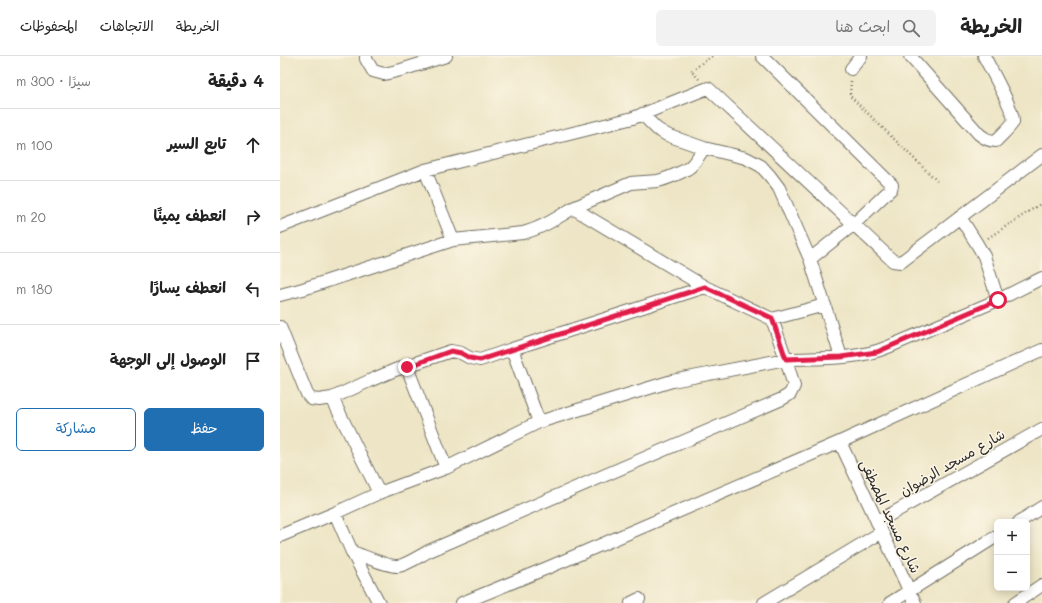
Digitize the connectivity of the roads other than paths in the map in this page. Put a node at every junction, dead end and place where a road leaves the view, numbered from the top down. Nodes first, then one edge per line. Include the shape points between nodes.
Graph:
1 (366, 56) edge
2 (446, 56) edge
3 (762, 56) edge
4 (860, 56) edge
5 (910, 56) edge
6 (984, 56) edge
7 (851, 69) road end
8 (642, 114) junction
9 (704, 148) junction
10 (1042, 155) edge
11 (425, 170) junction
12 (573, 208) junction
13 (960, 218) junction
14 (854, 224) junction
15 (280, 227) edge
16 (453, 240) junction
17 (810, 259) junction
18 (1042, 278) edge
19 (705, 287) junction
20 (280, 295) edge
21 (998, 300) junction
22 (825, 305) junction
23 (772, 318) junction
24 (280, 327) edge
25 (512, 349) junction
26 (1042, 350) edge
27 (841, 357) junction
28 (786, 359) junction
29 (407, 367) junction
30 (332, 398) junction
31 (539, 422) junction
32 (1042, 429) edge
33 (840, 442) junction
34 (446, 468) junction
35 (379, 493) junction
36 (1042, 507) edge
37 (335, 513) junction
38 (1024, 519) edge
39 (880, 527) junction
40 (280, 536) edge
41 (994, 538) edge
42 (352, 552) junction
43 (1042, 585) edge
44 (910, 591) junction
45 (379, 603) edge
46 (462, 603) edge
47 (764, 603) edge
48 (890, 603) edge
49 (915, 603) edge
50 (1015, 603) edge

1 - 2 street via 373,71 384,74
3 - 14 street via 892,185 891,189
4 - 7 street
5 - 6 street via 979,134 989,141 996,141 1011,125 1013,116
8 - 9 street via 667,136
8 - 11 street
8 - 14 street via 708,88
9 - 12 street via 689,168 670,177 631,183
9 - 17 street via 746,158 761,166 779,188
10 - 13 street
11 - 15 street
11 - 16 street
12 - 16 street via 527,232
12 - 19 street
13 - 14 street via 901,262 893,261
13 - 21 street via 984,256
14 - 17 street
16 - 20 street
17 - 22 street
18 - 21 street
19 - 23 street
19 - 25 street
21 - 27 street via 877,352
22 - 23 street
22 - 27 street
23 - 28 street
24 - 30 street via 307,394 311,399
25 - 29 street via 480,360 451,351
25 - 31 street
26 - 33 street
27 - 28 street
28 - 31 street via 672,381
28 - 42 street via 794,386 790,394 782,399 429,551 407,563 390,566
29 - 30 street
29 - 34 street
30 - 35 street
31 - 34 street
32 - 39 street, شارع مسجد الرضوان
33 - 39 street, شارع مسجد المصطفى
33 - 46 street
34 - 35 street
35 - 37 street
36 - 38 street
37 - 40 street
37 - 42 street
39 - 44 street, شارع مسجد المصطفى
39 - 47 street, شارع مسجد الرضوان
41 - 44 street
42 - 45 street
43 - 50 street
44 - 48 street
44 - 49 street, شارع مسجد المصطفى

